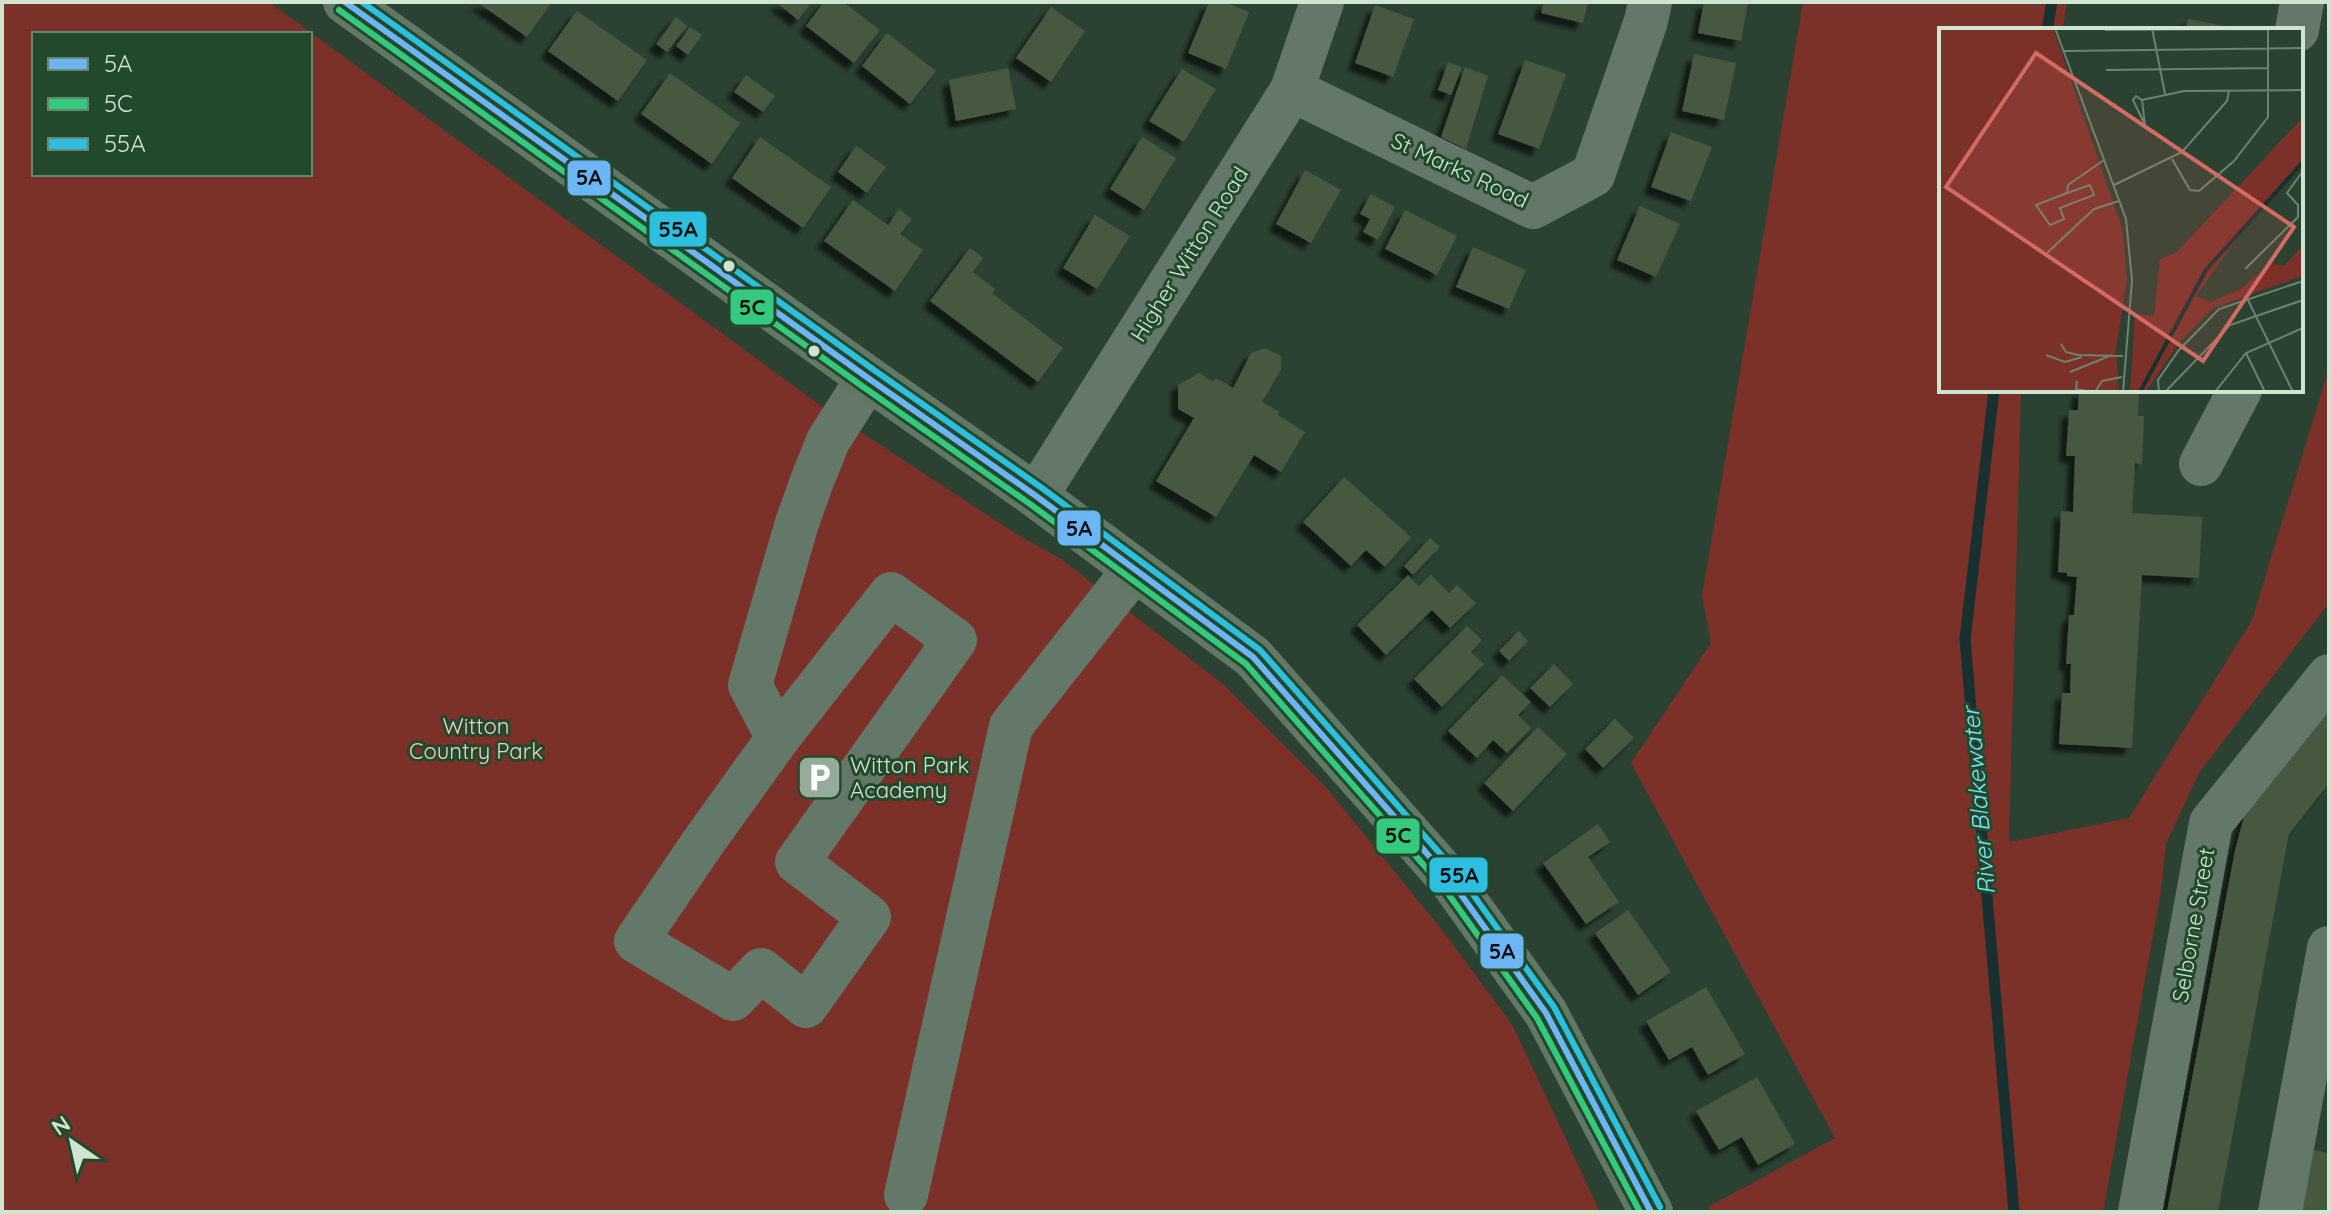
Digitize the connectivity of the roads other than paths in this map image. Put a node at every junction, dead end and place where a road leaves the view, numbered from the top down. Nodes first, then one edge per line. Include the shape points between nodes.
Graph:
1 (345, 2) edge
2 (1322, 2) edge
3 (1650, 2) edge
4 (2302, 2) edge
5 (2297, 28) edge
6 (1292, 90) junction
7 (868, 378) junction
8 (2239, 392) edge
9 (2201, 464) dead end
10 (1036, 496) junction
11 (1134, 570) junction
12 (2329, 676) edge
13 (778, 738) junction
14 (2329, 948) edge
15 (906, 1195) dead end
16 (1651, 1212) edge
17 (2140, 1212) edge
18 (2280, 1212) edge

1 - 7 main road
2 - 6 street, Higher Witton Road
3 - 6 street, St Marks Road via 1593,175 1533,207
4 - 5 street
6 - 10 street, Higher Witton Road
7 - 10 main road
7 - 13 street via 828,441 812,481 750,685
8 - 9 street
10 - 11 main road
11 - 15 street via 1011,726
11 - 16 main road via 1253,657 1452,882 1546,1013
12 - 17 street, Selborne Street via 2211,823
13 - 13 street via 636,941 733,999 761,970 806,1006 869,917 797,862 955,640 891,594
14 - 18 street

